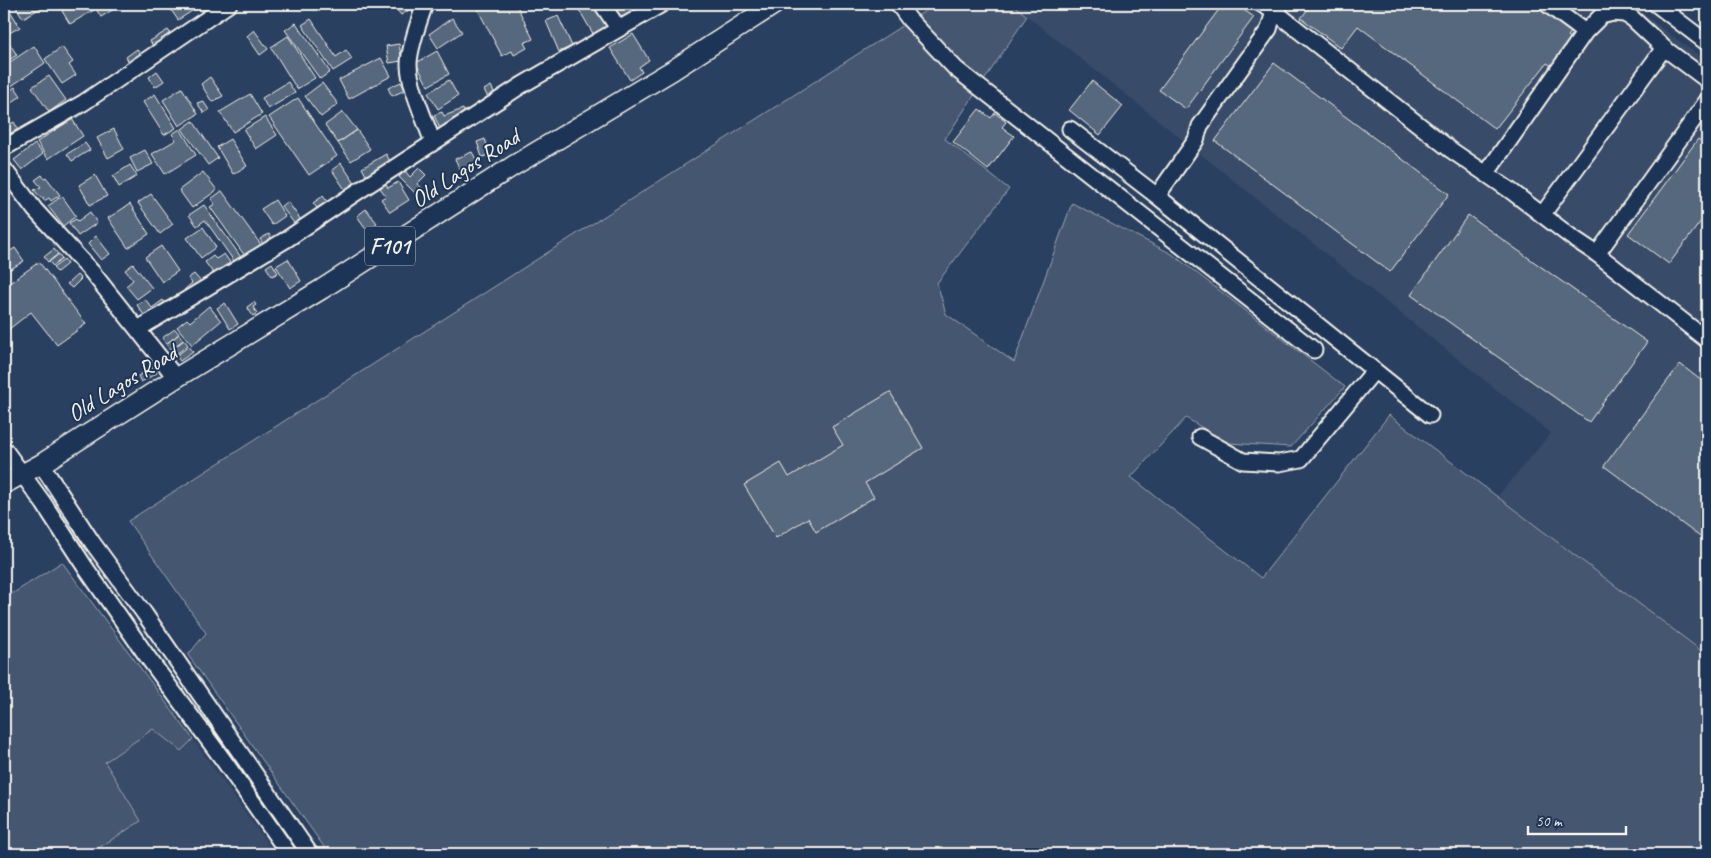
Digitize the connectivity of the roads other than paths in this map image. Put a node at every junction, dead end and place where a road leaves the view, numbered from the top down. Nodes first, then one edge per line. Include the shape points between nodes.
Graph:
1 (230, 4) edge
2 (425, 4) edge
3 (602, 4) edge
4 (662, 4) edge
5 (775, 4) edge
6 (898, 4) edge
7 (1547, 4) edge
8 (1656, 4) edge
9 (1272, 6) edge
10 (618, 28) junction
11 (1584, 32) junction
12 (1707, 43) edge
13 (1664, 48) junction
14 (1707, 80) edge
15 (1707, 101) edge
16 (1070, 129) dead end
17 (434, 143) junction
18 (4, 148) edge
19 (4, 169) edge
20 (1486, 174) junction
21 (1157, 196) junction
22 (1542, 215) junction
23 (1597, 254) junction
24 (138, 329) junction
25 (1707, 340) edge
26 (1314, 350) dead end
27 (1374, 371) junction
28 (176, 378) junction
29 (1430, 415) dead end
30 (1200, 437) dead end
31 (4, 449) edge
32 (41, 464) junction
33 (21, 474) junction
34 (4, 484) edge
35 (289, 854) edge
36 (310, 854) edge

1 - 18 street via 83,103
2 - 17 street via 409,64 415,93
3 - 10 street
4 - 10 street
5 - 28 main road, Old Lagos Road / F101
6 - 26 street via 956,68
7 - 11 street
8 - 12 street
9 - 20 street via 1397,109
9 - 21 street via 1269,29 1200,126 1196,140
10 - 17 street
11 - 13 street via 1601,16 1613,12 1624,14
11 - 20 street
13 - 14 street
13 - 22 street
15 - 23 street
16 - 21 street
17 - 24 street via 287,239
19 - 24 street via 35,210 92,272
20 - 22 street
21 - 27 street
22 - 23 street
23 - 25 street
24 - 28 street
27 - 29 street
27 - 30 street via 1301,459 1279,463 1243,461
28 - 32 main road, Old Lagos Road / F101
31 - 33 street
32 - 33 main road, Old Lagos Road / F101
32 - 36 street
33 - 34 main road, Old Lagos Road / F101
33 - 35 street

